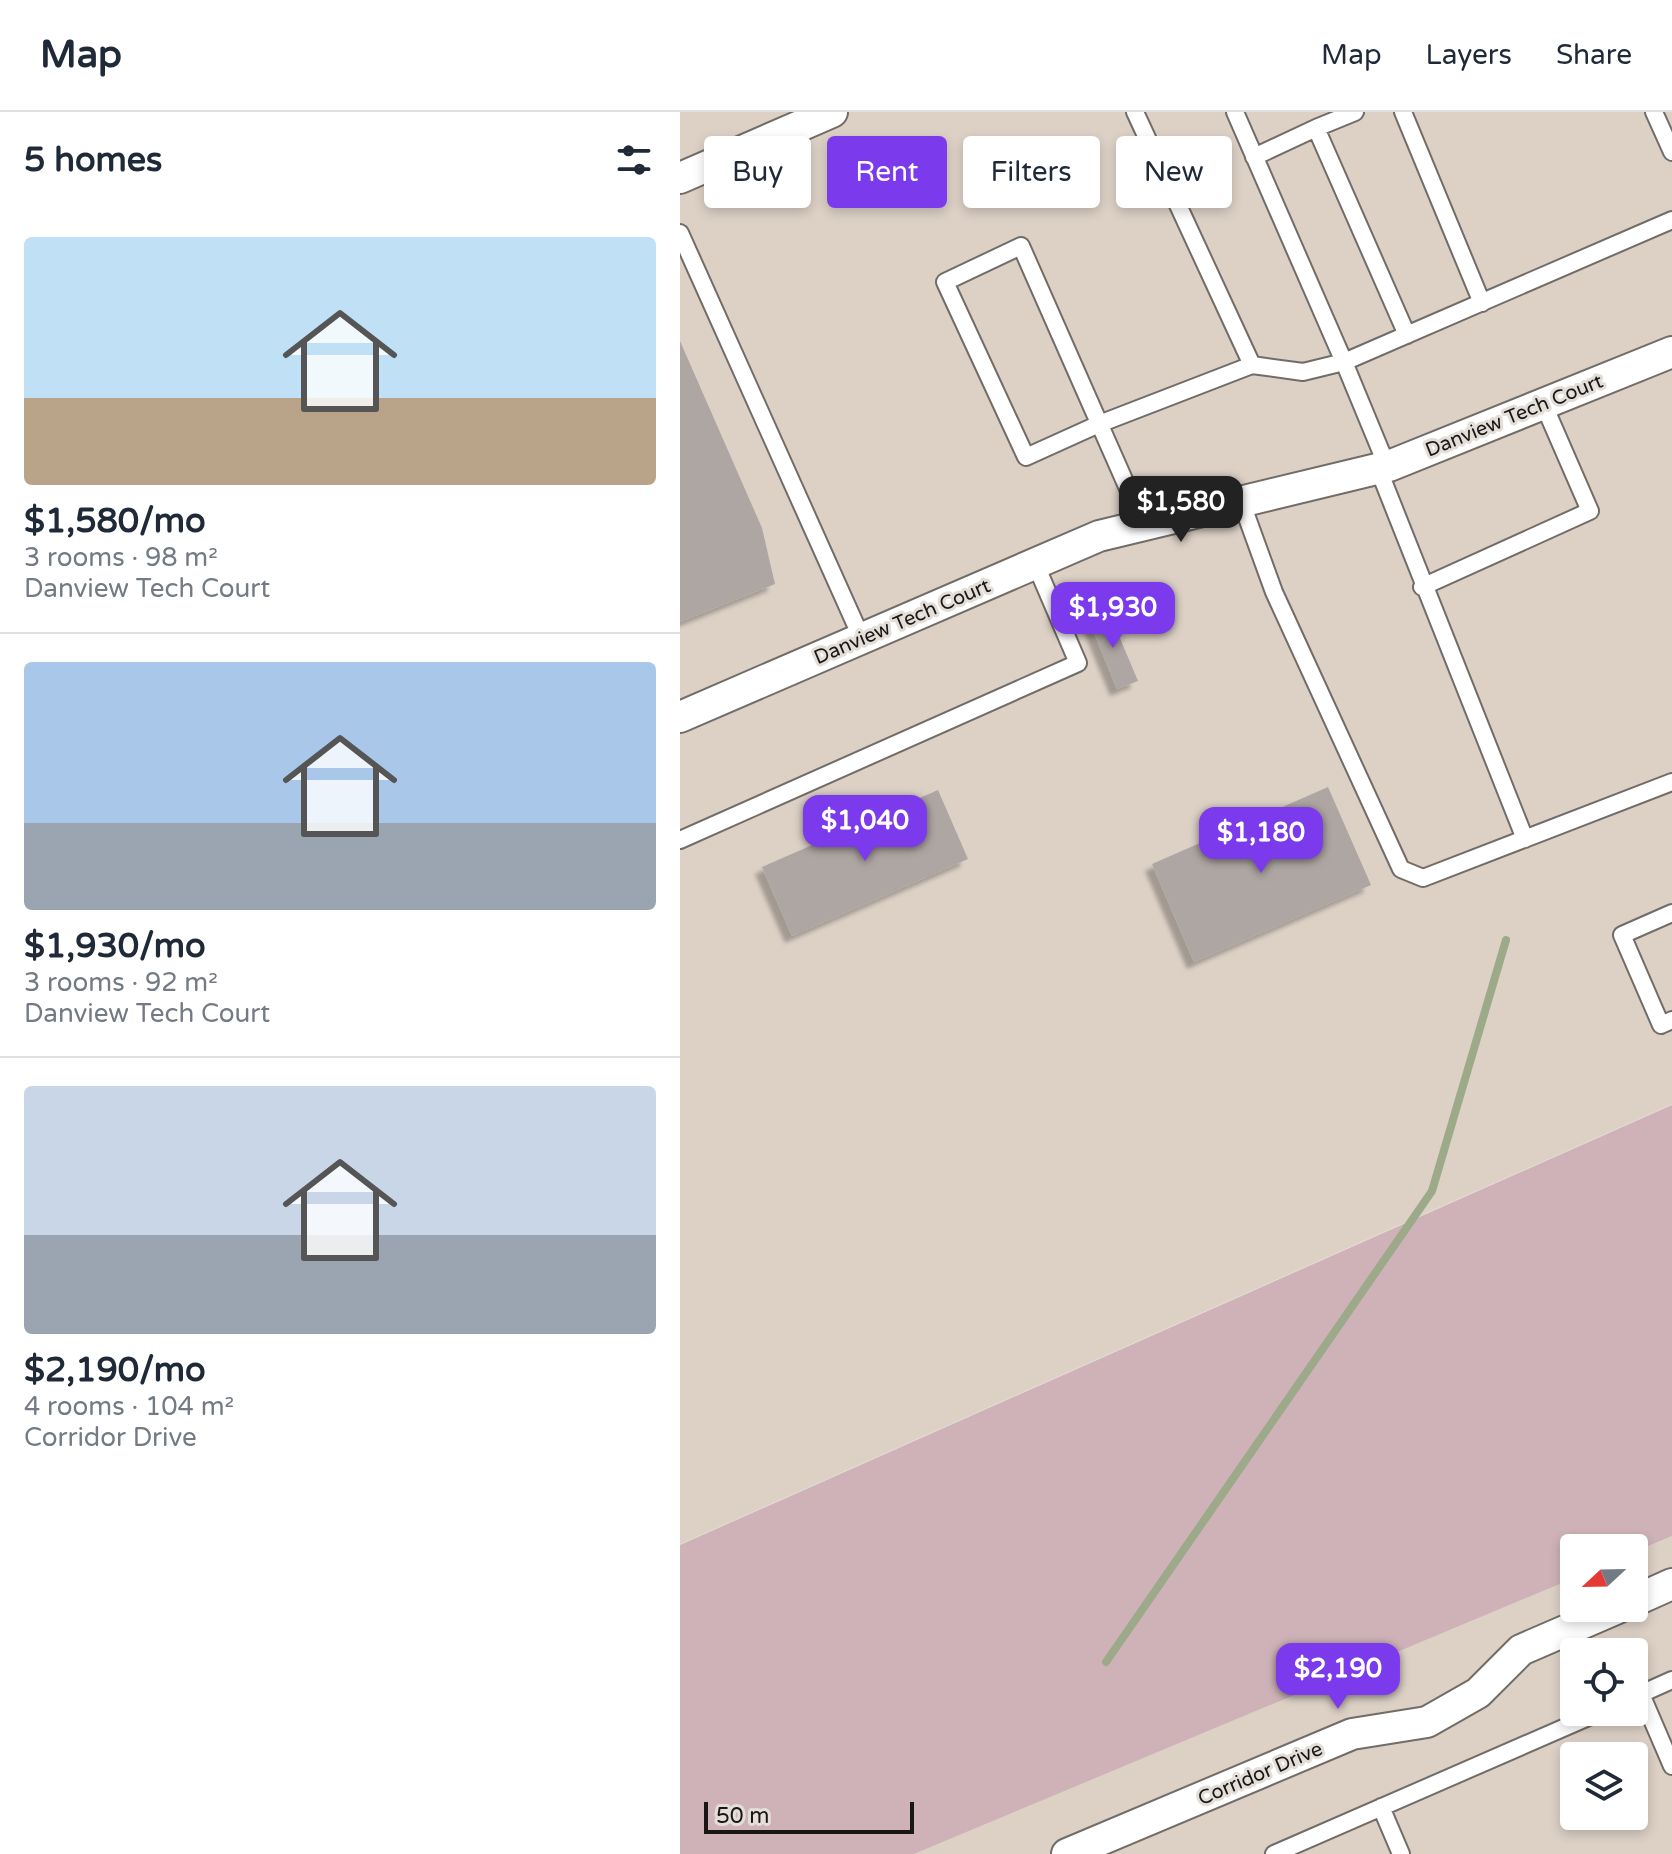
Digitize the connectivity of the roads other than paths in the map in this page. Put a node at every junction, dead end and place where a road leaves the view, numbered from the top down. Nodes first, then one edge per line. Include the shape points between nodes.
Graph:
1 (832, 112) edge
2 (1135, 112) edge
3 (1235, 112) edge
4 (1355, 112) edge
5 (1403, 112) edge
6 (1654, 112) edge
7 (1316, 128) junction
8 (1672, 152) edge
9 (1254, 157) junction
10 (680, 178) edge
11 (1672, 220) edge
12 (680, 233) edge
13 (1482, 303) junction
14 (1407, 335) junction
15 (1672, 352) edge
16 (1344, 362) junction
17 (1252, 365) junction
18 (1543, 403) junction
19 (1099, 424) junction
20 (1382, 467) junction
21 (1241, 501) junction
22 (1144, 525) junction
23 (1035, 563) junction
24 (1422, 587) junction
25 (862, 639) junction
26 (680, 717) edge
27 (1672, 782) edge
28 (1525, 839) junction
29 (680, 840) edge
30 (1672, 913) edge
31 (1672, 1020) edge
32 (1672, 1584) edge
33 (1648, 1595) edge
34 (1586, 1622) edge
35 (1672, 1680) edge
36 (1648, 1691) edge
37 (1648, 1717) edge
38 (1568, 1726) edge
39 (1672, 1766) edge
40 (1381, 1807) junction
41 (1067, 1854) edge
42 (1274, 1854) edge
43 (1401, 1854) edge

1 - 10 street
2 - 17 lane
3 - 9 lane
4 - 7 lane
5 - 13 lane
6 - 8 lane
7 - 9 lane
7 - 14 lane
9 - 16 lane
11 - 13 lane
12 - 25 lane
13 - 14 lane
14 - 16 lane
15 - 18 street, Danview Tech Court
16 - 17 lane via 1303,372
16 - 20 lane
17 - 19 lane
18 - 20 street, Danview Tech Court
18 - 24 lane via 1590,511
19 - 19 lane via 1021,246 945,282 1026,457
19 - 22 lane
20 - 21 street, Danview Tech Court
20 - 24 lane
21 - 22 street, Danview Tech Court
21 - 28 lane via 1274,592 1401,869 1423,878
22 - 23 street, Danview Tech Court via 1099,536
23 - 25 street, Danview Tech Court
23 - 29 lane via 1078,663
24 - 28 lane
25 - 26 street, Danview Tech Court
27 - 28 lane
30 - 31 lane via 1622,935 1661,1025
32 - 33 street
34 - 41 street, Corridor Drive via 1521,1650 1478,1693 1427,1722 1352,1734
35 - 36 lane
37 - 39 lane
38 - 40 lane
40 - 42 lane
40 - 43 lane

